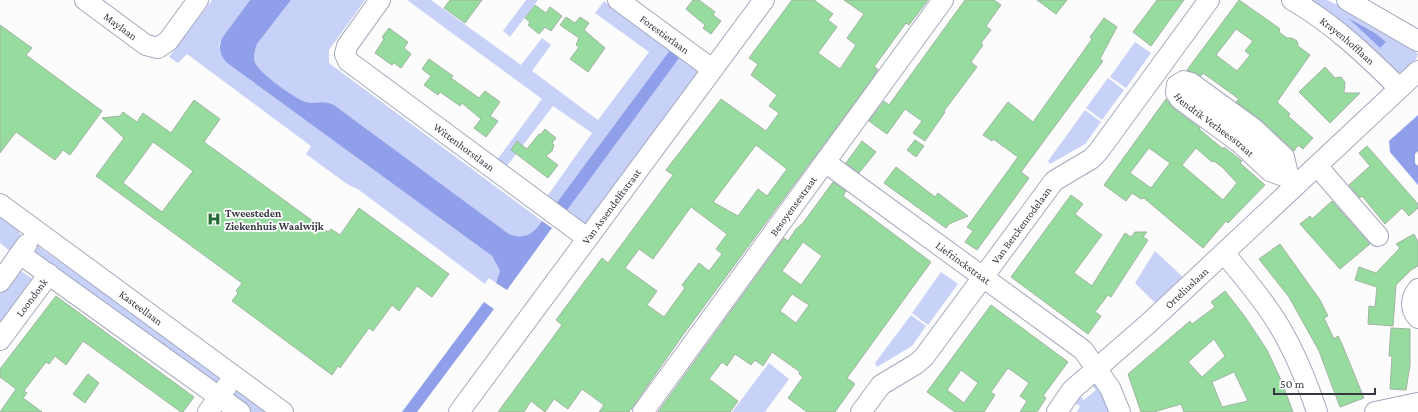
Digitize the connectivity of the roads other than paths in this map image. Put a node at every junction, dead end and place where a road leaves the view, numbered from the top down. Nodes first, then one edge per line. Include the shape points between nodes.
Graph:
1 (85, 0) edge
2 (198, 0) edge
3 (380, 0) edge
4 (618, 0) edge
5 (764, 0) edge
6 (943, 0) edge
7 (1210, 0) edge
8 (1292, 0) edge
9 (1347, 0) edge
10 (1418, 40) edge
11 (712, 69) junction
12 (1418, 71) edge
13 (1399, 88) junction
14 (825, 162) junction
15 (1317, 166) junction
16 (1293, 181) junction
17 (0, 204) edge
18 (36, 231) junction
19 (1378, 236) dead end
20 (586, 238) junction
21 (1224, 253) junction
22 (20, 254) junction
23 (49, 274) junction
24 (982, 277) junction
25 (0, 282) edge
26 (1418, 289) edge
27 (1418, 318) edge
28 (0, 340) edge
29 (1098, 368) junction
30 (234, 376) junction
31 (1418, 403) edge
32 (213, 404) edge
33 (240, 412) edge
34 (283, 412) edge
35 (459, 412) edge
36 (643, 412) edge
37 (860, 412) edge
38 (1057, 412) edge
39 (1120, 412) edge
40 (1317, 412) edge
41 (1375, 412) edge

1 - 2 street, Maylaan via 146,45 158,48 168,41
3 - 20 street, Wittenhorstlaan via 347,46 345,54 348,61
4 - 11 street, Forestierlaan
5 - 11 street, Van Assendelftstraat
6 - 14 street, Besoyensestraat
7 - 24 street, Van Berckenrodelaan via 1098,152 1054,181
8 - 13 street, Krayenhofflaan via 1349,40
9 - 10 street
11 - 20 street, Van Assendelftstraat
12 - 13 street, Orteliuslaan
13 - 15 street, Orteliuslaan
14 - 24 street, Liefrinckstraat
14 - 36 street, Besoyensestraat
15 - 16 street, Orteliuslaan
15 - 19 street
16 - 16 street, Hendrik Verheesstraat via 1270,170 1240,143 1180,99 1176,93 1177,85 1184,81 1191,83 1253,128 1284,157
16 - 21 street, Orteliuslaan
17 - 18 street, Kasteellaan
18 - 22 street
18 - 30 street, Kasteellaan
20 - 35 street, Van Assendelftstraat
21 - 29 street, Orteliuslaan
21 - 40 street via 1278,324 1304,374
22 - 23 street
22 - 25 street
23 - 28 street, Loondonk
23 - 32 street
24 - 29 street, Liefrinckstraat via 1083,350
24 - 37 street, Van Berckenrodelaan via 924,357 881,385
26 - 27 street via 1411,306
29 - 38 street, Orteliuslaan via 1072,390
29 - 39 street, Liefrinckstraat
30 - 32 street
30 - 34 street, Kasteellaan
31 - 41 street
32 - 33 street

